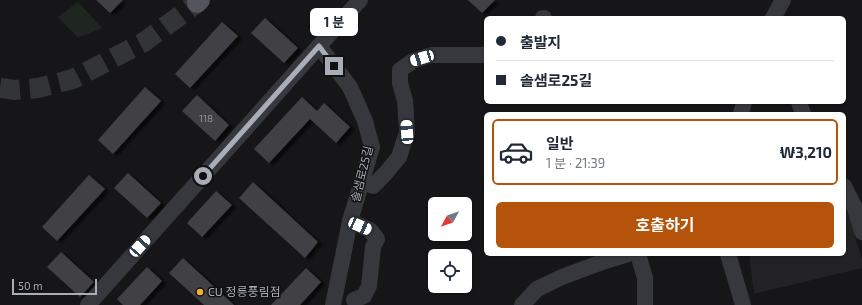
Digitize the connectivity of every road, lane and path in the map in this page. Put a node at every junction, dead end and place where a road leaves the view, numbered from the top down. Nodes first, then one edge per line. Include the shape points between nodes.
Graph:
1 (360, 0) edge
2 (783, 0) edge
3 (775, 16) edge
4 (319, 46) junction
5 (484, 54) edge
6 (361, 182) junction
7 (846, 190) edge
8 (350, 222) junction
9 (862, 232) edge
10 (621, 256) edge
11 (639, 256) edge
12 (729, 256) edge
13 (354, 300) dead end
14 (88, 305) edge
15 (333, 305) edge
16 (522, 305) edge
17 (645, 305) edge
18 (743, 305) edge

1 - 4 street
2 - 3 street
4 - 6 street, 솔샘로25길 via 350,87 365,121 372,147
4 - 14 street
5 - 6 street via 431,55 413,61 400,70 407,132 399,157 373,186
6 - 8 street, 솔샘로25길
7 - 9 street
8 - 13 street via 370,230 377,239 373,247 369,286 364,296
8 - 15 street, 솔샘로25길
10 - 16 street via 562,277 537,289
11 - 17 street via 645,278
12 - 18 street

